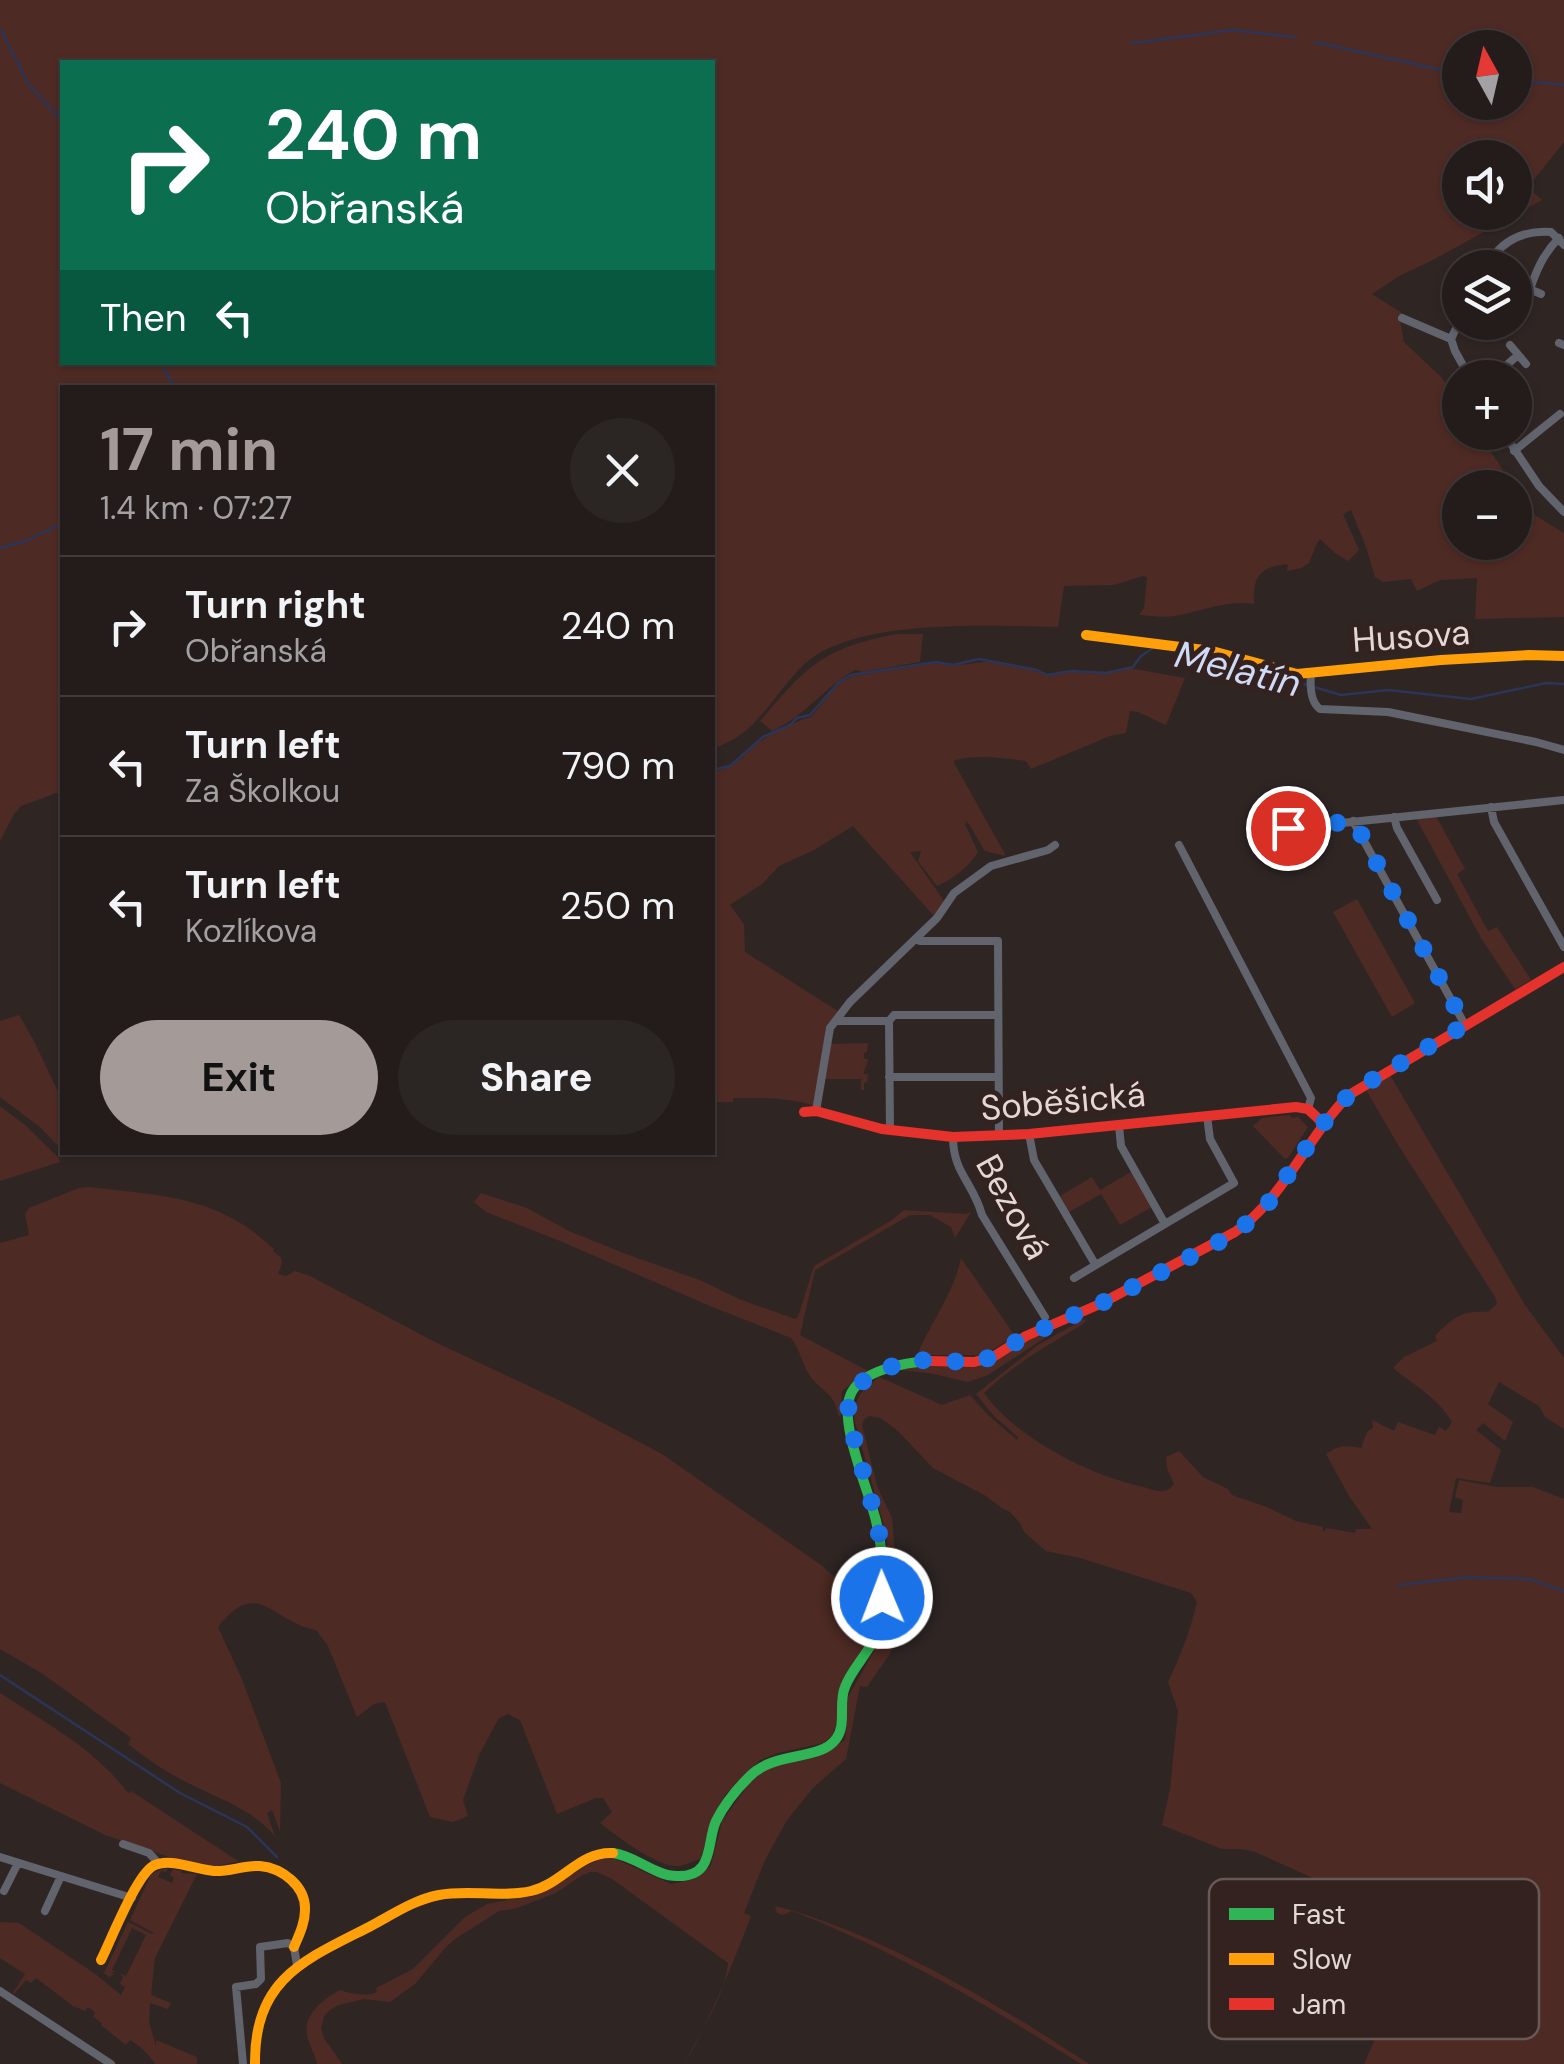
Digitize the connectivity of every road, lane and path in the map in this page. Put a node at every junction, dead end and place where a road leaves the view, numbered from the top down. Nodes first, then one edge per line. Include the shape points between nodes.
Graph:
1 (1562, 241) edge
2 (1498, 250) edge
3 (1532, 283) edge
4 (1532, 290) edge
5 (1541, 294) dead end
6 (1402, 318) dead end
7 (1442, 335) edge
8 (1510, 344) dead end
9 (1518, 355) junction
10 (1512, 360) edge
11 (1522, 360) edge
12 (1560, 414) dead end
13 (1532, 436) edge
14 (1514, 450) edge
15 (1560, 500) edge
16 (1564, 512) edge
17 (1086, 635) dead end
18 (1564, 656) edge
19 (1311, 682) junction
20 (1564, 750) edge
21 (1564, 800) edge
22 (1492, 807) junction
23 (1394, 817) junction
24 (1354, 821) junction
25 (1253, 835) dead end
26 (1055, 845) dead end
27 (1179, 845) dead end
28 (1437, 900) dead end
29 (926, 938) dead end
30 (1564, 947) edge
31 (1564, 966) edge
32 (998, 1015) junction
33 (836, 1021) junction
34 (889, 1021) junction
35 (1465, 1025) junction
36 (890, 1076) junction
37 (998, 1077) junction
38 (1308, 1108) junction
39 (810, 1111) joint
40 (1206, 1116) junction
41 (1323, 1124) junction
42 (1119, 1126) junction
43 (890, 1130) junction
44 (1029, 1134) junction
45 (999, 1136) junction
46 (952, 1137) junction
47 (1165, 1224) junction
48 (1096, 1264) junction
49 (1074, 1278) dead end
50 (1045, 1294) dead end
51 (1036, 1300) junction
52 (1045, 1316) dead end
53 (123, 1844) dead end
54 (0, 1857) edge
55 (18, 1863) junction
56 (159, 1864) junction
57 (61, 1876) junction
58 (4, 1891) dead end
59 (132, 1898) junction
60 (44, 1911) dead end
61 (294, 1947) junction
62 (102, 1960) dead end
63 (298, 1965) junction
64 (0, 1991) edge
65 (111, 2064) edge
66 (243, 2064) edge
67 (255, 2064) edge

1 - 2 street via 1530,230
1 - 3 street via 1548,249
4 - 5 street
6 - 7 street
8 - 9 street
9 - 10 street
9 - 11 street
12 - 13 street
14 - 15 street via 1539,486
15 - 16 street
17 - 19 main road, Husova via 1212,652
18 - 19 main road, Husova via 1440,660
19 - 20 street via 1320,709 1388,712
21 - 22 street
22 - 23 street
22 - 30 street via 1494,822
23 - 24 street
23 - 28 street
24 - 25 street
24 - 35 street
26 - 33 street via 991,866 952,895
27 - 38 street via 1311,1098
29 - 32 street via 998,941
31 - 35 main road
32 - 34 street via 894,1015
32 - 37 street
33 - 34 street
33 - 39 street
34 - 36 street
35 - 41 main road via 1353,1092
36 - 37 street
36 - 43 street
37 - 45 street
38 - 40 main road, Soběšická
38 - 41 main road
39 - 43 main road, Soběšická
40 - 42 main road, Soběšická
40 - 47 street via 1210,1139 1234,1183
41 - 63 main road via 1269,1202 1230,1236 989,1358 908,1361 854,1389 848,1412 880,1541 880,1622 844,1689 838,1737 822,1749 763,1762 753,1771 715,1822 703,1866 672,1876 602,1852 535,1890 429,1897
42 - 44 main road, Soběšická
42 - 47 street via 1121,1146
43 - 46 main road, Soběšická
44 - 45 main road, Soběšická
44 - 48 street via 1034,1160
45 - 46 main road, Soběšická
46 - 51 street, Bezová via 956,1166
47 - 48 street
48 - 49 street
50 - 51 street, Bezová
51 - 52 street, Bezová
53 - 56 street
54 - 55 street
55 - 57 street
55 - 58 street
56 - 59 main road via 148,1869
56 - 61 main road via 279,1871 305,1903
57 - 59 street
57 - 60 street
59 - 62 main road
61 - 63 street
61 - 66 street via 260,1946 262,1980 236,1987
63 - 67 main road via 266,2004
64 - 65 street

